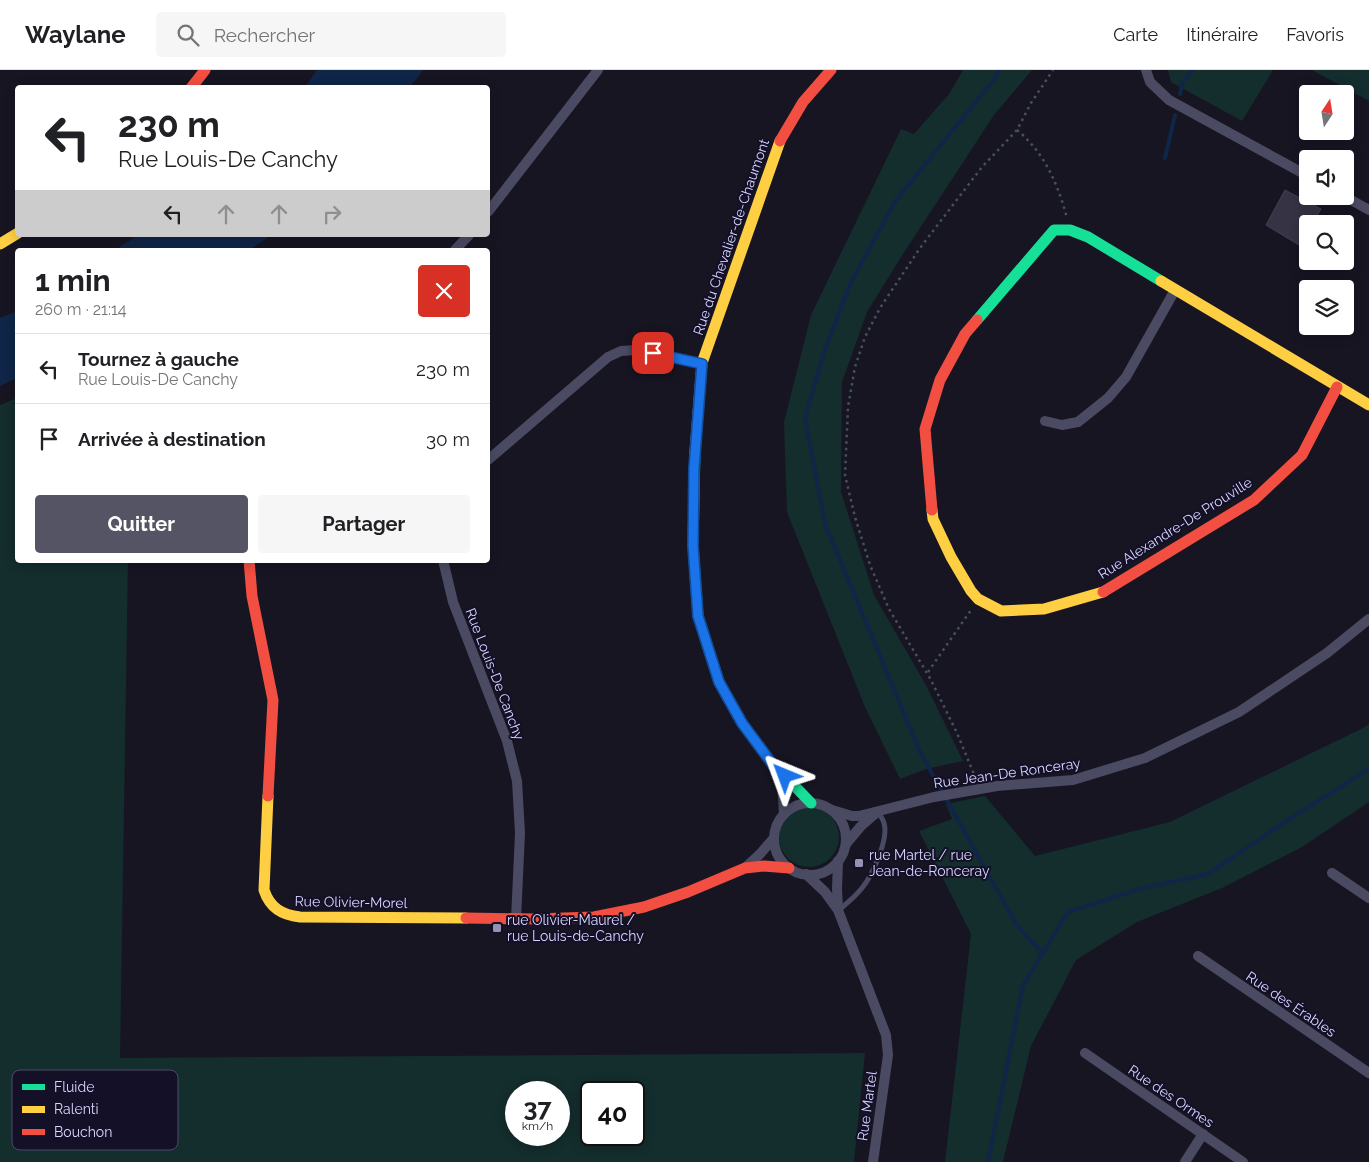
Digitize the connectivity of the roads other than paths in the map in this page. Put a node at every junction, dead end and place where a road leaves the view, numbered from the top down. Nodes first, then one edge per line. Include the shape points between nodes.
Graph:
1 (205, 70) edge
2 (598, 70) edge
3 (831, 70) edge
4 (1146, 70) edge
5 (193, 85) edge
6 (1299, 171) edge
7 (1354, 202) edge
8 (490, 209) edge
9 (1369, 210) edge
10 (15, 236) edge
11 (467, 237) edge
12 (0, 244) edge
13 (457, 248) edge
14 (1175, 290) junction
15 (702, 364) junction
16 (1337, 387) junction
17 (1369, 405) edge
18 (1045, 421) dead end
19 (490, 458) edge
20 (249, 563) edge
21 (444, 563) edge
22 (1369, 619) edge
23 (776, 769) junction
24 (810, 803) junction
25 (832, 810) junction
26 (878, 812) junction
27 (784, 814) junction
28 (774, 838) junction
29 (846, 844) junction
30 (838, 861) junction
31 (745, 868) junction
32 (789, 868) junction
33 (1332, 873) dead end
34 (806, 874) junction
35 (1369, 898) edge
36 (838, 910) junction
37 (516, 919) junction
38 (1198, 956) dead end
39 (1085, 1053) dead end
40 (1369, 1073) edge
41 (1203, 1134) junction
42 (873, 1162) edge
43 (1185, 1162) edge
44 (1243, 1162) edge

1 - 5 street
2 - 8 street
3 - 15 street, Rue du Chevalier-de-Chaumont via 803,102 780,140
4 - 6 street via 1150,82 1169,100
7 - 9 street
10 - 12 street
11 - 13 street
14 - 16 street
14 - 16 street, Rue Alexandre-De Prouville via 1088,237 1070,230 1054,230 965,334 940,380 925,429 934,519 951,556 978,599 1001,611 1044,609 1106,590 1254,500 1302,456
14 - 18 street via 1126,377 1108,398 1078,422 1062,425
15 - 19 street via 636,350 608,357
15 - 23 street, Rue du Chevalier-de-Chaumont via 694,468 693,546 698,616 719,682 742,723
16 - 17 street
20 - 37 street, Rue Olivier-Morel via 273,700 264,880 269,903 281,914 300,917
21 - 37 street, Rue Louis-De Canchy via 453,602 507,741 517,781 520,833
22 - 26 street, Rue Jean-De Ronceray via 1327,653 1238,712 1145,758 1073,780 997,786 934,797
23 - 24 street, Rue du Chevalier-de-Chaumont
23 - 27 street, Rue du Chevalier-de-Chaumont via 782,784
24 - 25 street
24 - 27 street via 801,804
25 - 26 street, Rue Jean-De Ronceray via 852,816
25 - 29 street via 845,829
26 - 29 street, Rue Jean-De Ronceray
26 - 36 lane via 885,833 877,861 861,889
27 - 28 street
28 - 31 street, Rue Olivier-Morel
28 - 32 street via 778,854
29 - 30 street
30 - 34 street via 824,872
30 - 36 street
31 - 32 street, Rue Olivier-Morel
31 - 37 street, Rue Olivier-Morel via 664,900 622,912 570,918
32 - 34 street
33 - 35 street
34 - 36 street
36 - 42 street, Rue Martel via 888,1042
38 - 40 street, Rue des Érables
39 - 41 street, Rue des Ormes
41 - 43 street
41 - 44 street, Rue des Ormes

